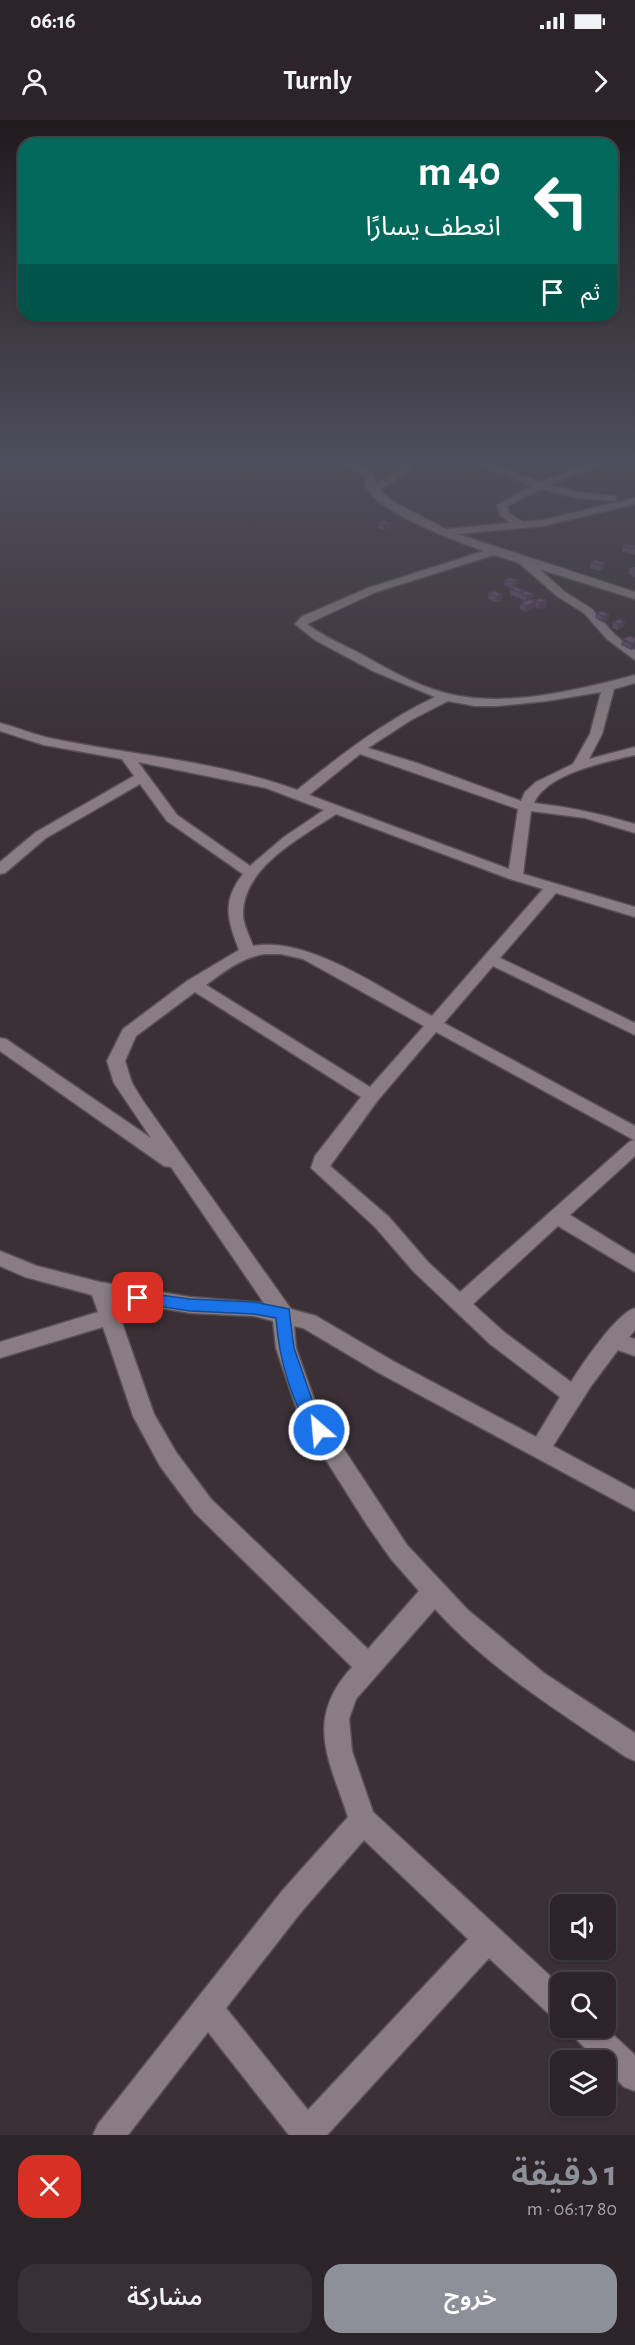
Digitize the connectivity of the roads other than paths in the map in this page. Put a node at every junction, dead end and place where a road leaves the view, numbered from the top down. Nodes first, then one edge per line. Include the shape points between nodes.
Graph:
1 (482, 555) edge
2 (506, 555) edge
3 (523, 561) junction
4 (635, 596) edge
5 (635, 656) edge
6 (635, 679) edge
7 (608, 688) junction
8 (446, 697) junction
9 (0, 727) edge
10 (356, 749) junction
11 (635, 751) edge
12 (126, 755) junction
13 (577, 768) junction
14 (142, 777) junction
15 (299, 796) junction
16 (525, 807) junction
17 (334, 809) junction
18 (635, 829) edge
19 (0, 870) edge
20 (251, 873) junction
21 (515, 876) junction
22 (552, 888) junction
23 (635, 912) edge
24 (247, 952) junction
25 (490, 959) junction
26 (193, 984) junction
27 (435, 1024) junction
28 (635, 1030) edge
29 (0, 1043) edge
30 (372, 1095) junction
31 (635, 1134) edge
32 (635, 1146) edge
33 (181, 1168) junction
34 (558, 1217) junction
35 (0, 1258) edge
36 (635, 1265) edge
37 (100, 1290) junction
38 (460, 1304) junction
39 (283, 1314) junction
40 (635, 1316) edge
41 (109, 1317) junction
42 (613, 1339) junction
43 (635, 1348) edge
44 (0, 1350) edge
45 (573, 1395) junction
46 (540, 1449) junction
47 (635, 1501) edge
48 (435, 1592) junction
49 (368, 1666) junction
50 (635, 1748) edge
51 (363, 1821) junction
52 (489, 1937) junction
53 (550, 1995) edge
54 (208, 2009) junction
55 (595, 2038) edge
56 (635, 2076) edge
57 (309, 2134) edge
58 (109, 2135) edge

1 - 8 street via 372,590 301,622 304,628 370,665
2 - 3 street
3 - 4 street
3 - 5 street via 547,584 588,611
6 - 7 street
7 - 8 street via 480,702
7 - 13 street via 596,734
8 - 10 street via 417,710
9 - 12 street via 44,741
10 - 15 street
10 - 16 street via 418,766
11 - 13 street
12 - 14 street
12 - 15 street via 270,785
13 - 16 street via 540,785
14 - 19 street via 41,835
14 - 20 street via 171,818
15 - 17 street
16 - 18 street via 573,812
16 - 21 street
17 - 20 street
17 - 21 street
20 - 24 street via 236,898 235,914
21 - 22 street
22 - 23 street
22 - 25 street
24 - 26 street
24 - 27 street via 281,949 309,956
25 - 27 street
25 - 28 street
26 - 30 street
26 - 33 street via 129,1033 116,1061 123,1083
27 - 30 street
27 - 31 street
29 - 33 street
30 - 38 street via 320,1168 382,1222
32 - 34 street
33 - 39 street
34 - 36 street
34 - 38 street
35 - 37 street via 32,1272
37 - 39 street via 158,1301
37 - 41 street
38 - 45 street via 497,1338
39 - 46 street via 337,1336 386,1367
39 - 48 street via 286,1348 308,1413 381,1527
40 - 42 street
41 - 44 street
41 - 49 street via 144,1416 168,1459 203,1506
42 - 43 street
42 - 45 street
45 - 46 street
46 - 47 street
48 - 49 street
48 - 50 street via 459,1618 535,1681
49 - 51 street via 346,1692 336,1719 339,1751
51 - 52 street
51 - 54 street via 292,1901
52 - 53 street
52 - 57 street
54 - 57 street
54 - 58 street
55 - 56 street

